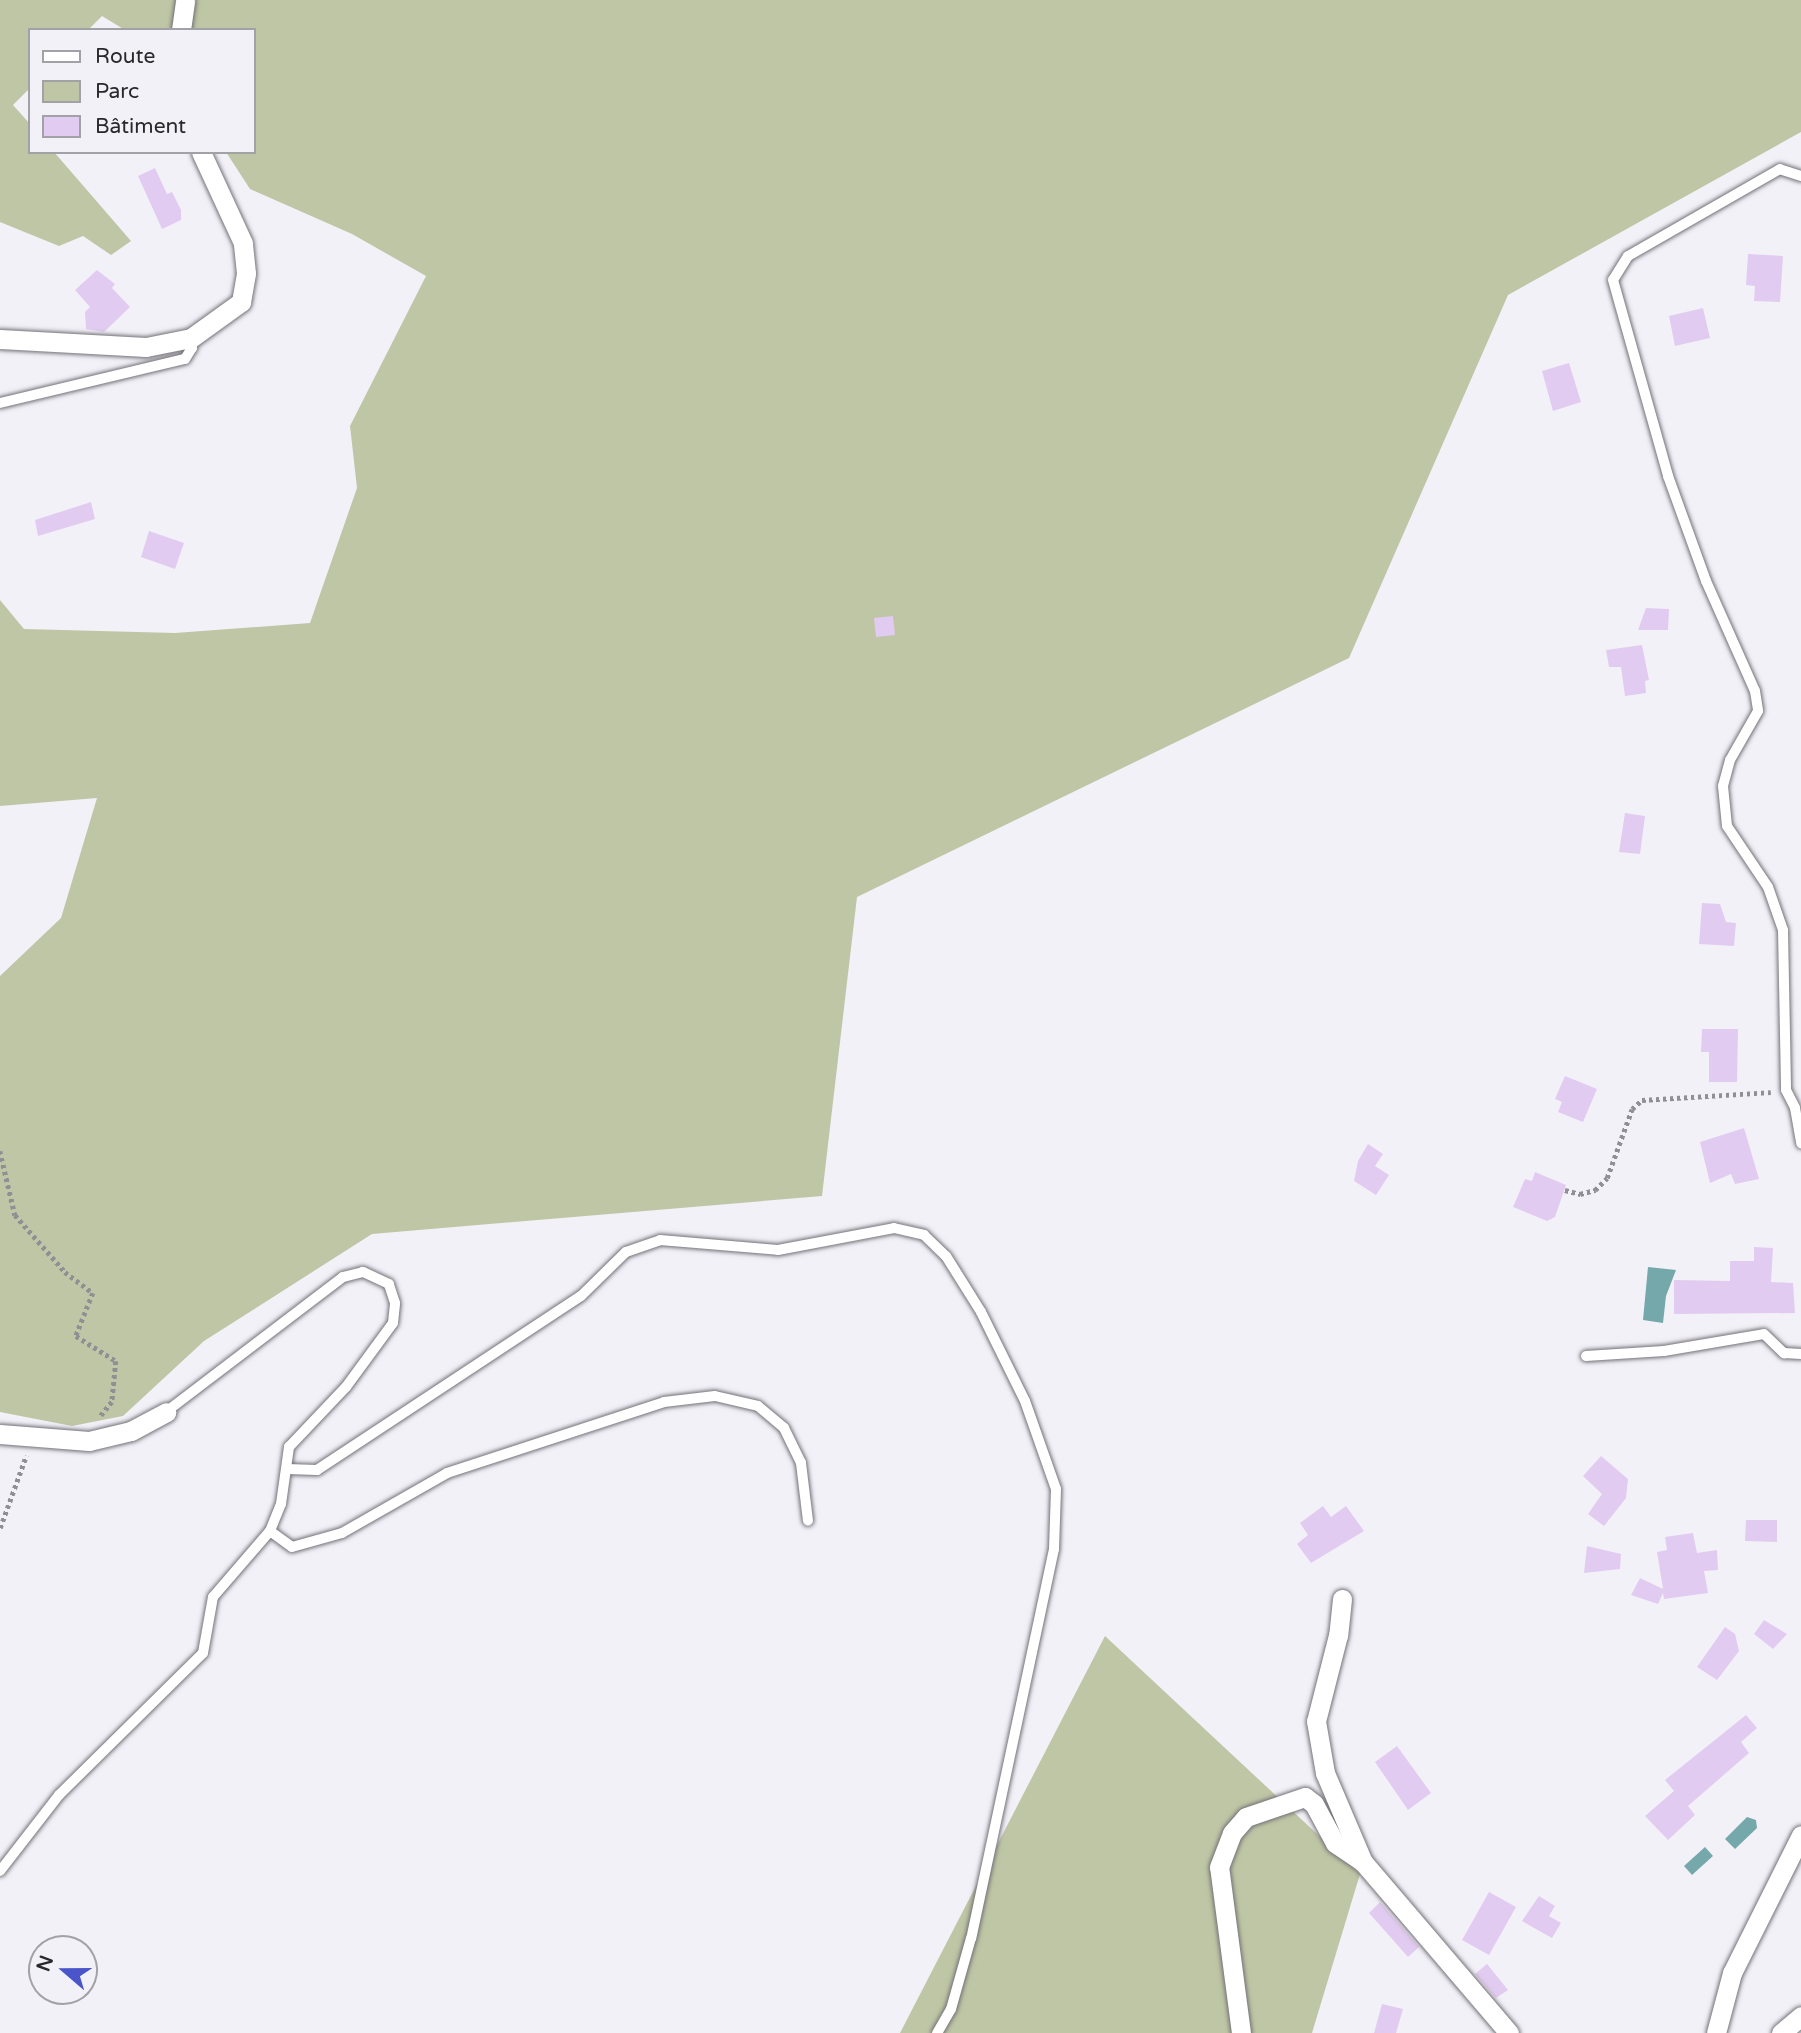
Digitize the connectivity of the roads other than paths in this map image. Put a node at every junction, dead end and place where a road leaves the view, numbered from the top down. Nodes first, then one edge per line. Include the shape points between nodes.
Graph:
1 (185, 0) edge
2 (181, 28) edge
3 (202, 154) edge
4 (1801, 176) edge
5 (191, 338) junction
6 (0, 340) edge
7 (0, 403) edge
8 (1801, 1143) edge
9 (1801, 1354) edge
10 (1586, 1356) dead end
11 (166, 1412) joint
12 (0, 1434) edge
13 (287, 1469) junction
14 (808, 1521) dead end
15 (270, 1531) junction
16 (1342, 1599) dead end
17 (1801, 1835) edge
18 (1363, 1862) junction
19 (0, 1871) edge
20 (1801, 2016) edge
21 (937, 2033) edge
22 (1241, 2033) edge
23 (1508, 2033) edge
24 (1716, 2033) edge
25 (1781, 2033) edge

1 - 2 street
3 - 5 street via 243,243 246,273 241,302
4 - 8 lane via 1780,169 1628,257 1613,280 1668,476 1706,581 1755,691 1758,711 1730,760 1724,799 1727,826 1768,887 1783,930 1786,1090 1795,1108
5 - 6 street via 146,347 92,348
5 - 7 lane via 192,348 185,359
9 - 10 lane via 1784,1353 1763,1334 1664,1351
11 - 12 street via 131,1431 83,1440
11 - 13 lane via 342,1277 363,1272 377,1277 389,1284 395,1303 393,1323 346,1387 289,1447
13 - 15 lane
13 - 21 lane via 317,1470 581,1296 626,1252 660,1240 778,1250 894,1228 924,1235 946,1256 981,1312 1025,1401 1056,1489 1054,1549 971,1938 951,2009
14 - 15 lane via 802,1463 784,1428 758,1406 715,1396 664,1402 447,1473 342,1533 292,1547
15 - 19 lane via 213,1597 203,1653 60,1795
16 - 18 street via 1338,1635 1316,1721 1325,1773
17 - 24 street via 1732,1972
18 - 22 street via 1335,1843 1314,1804 1305,1797 1246,1817 1232,1833 1219,1867
18 - 23 street
20 - 25 street

